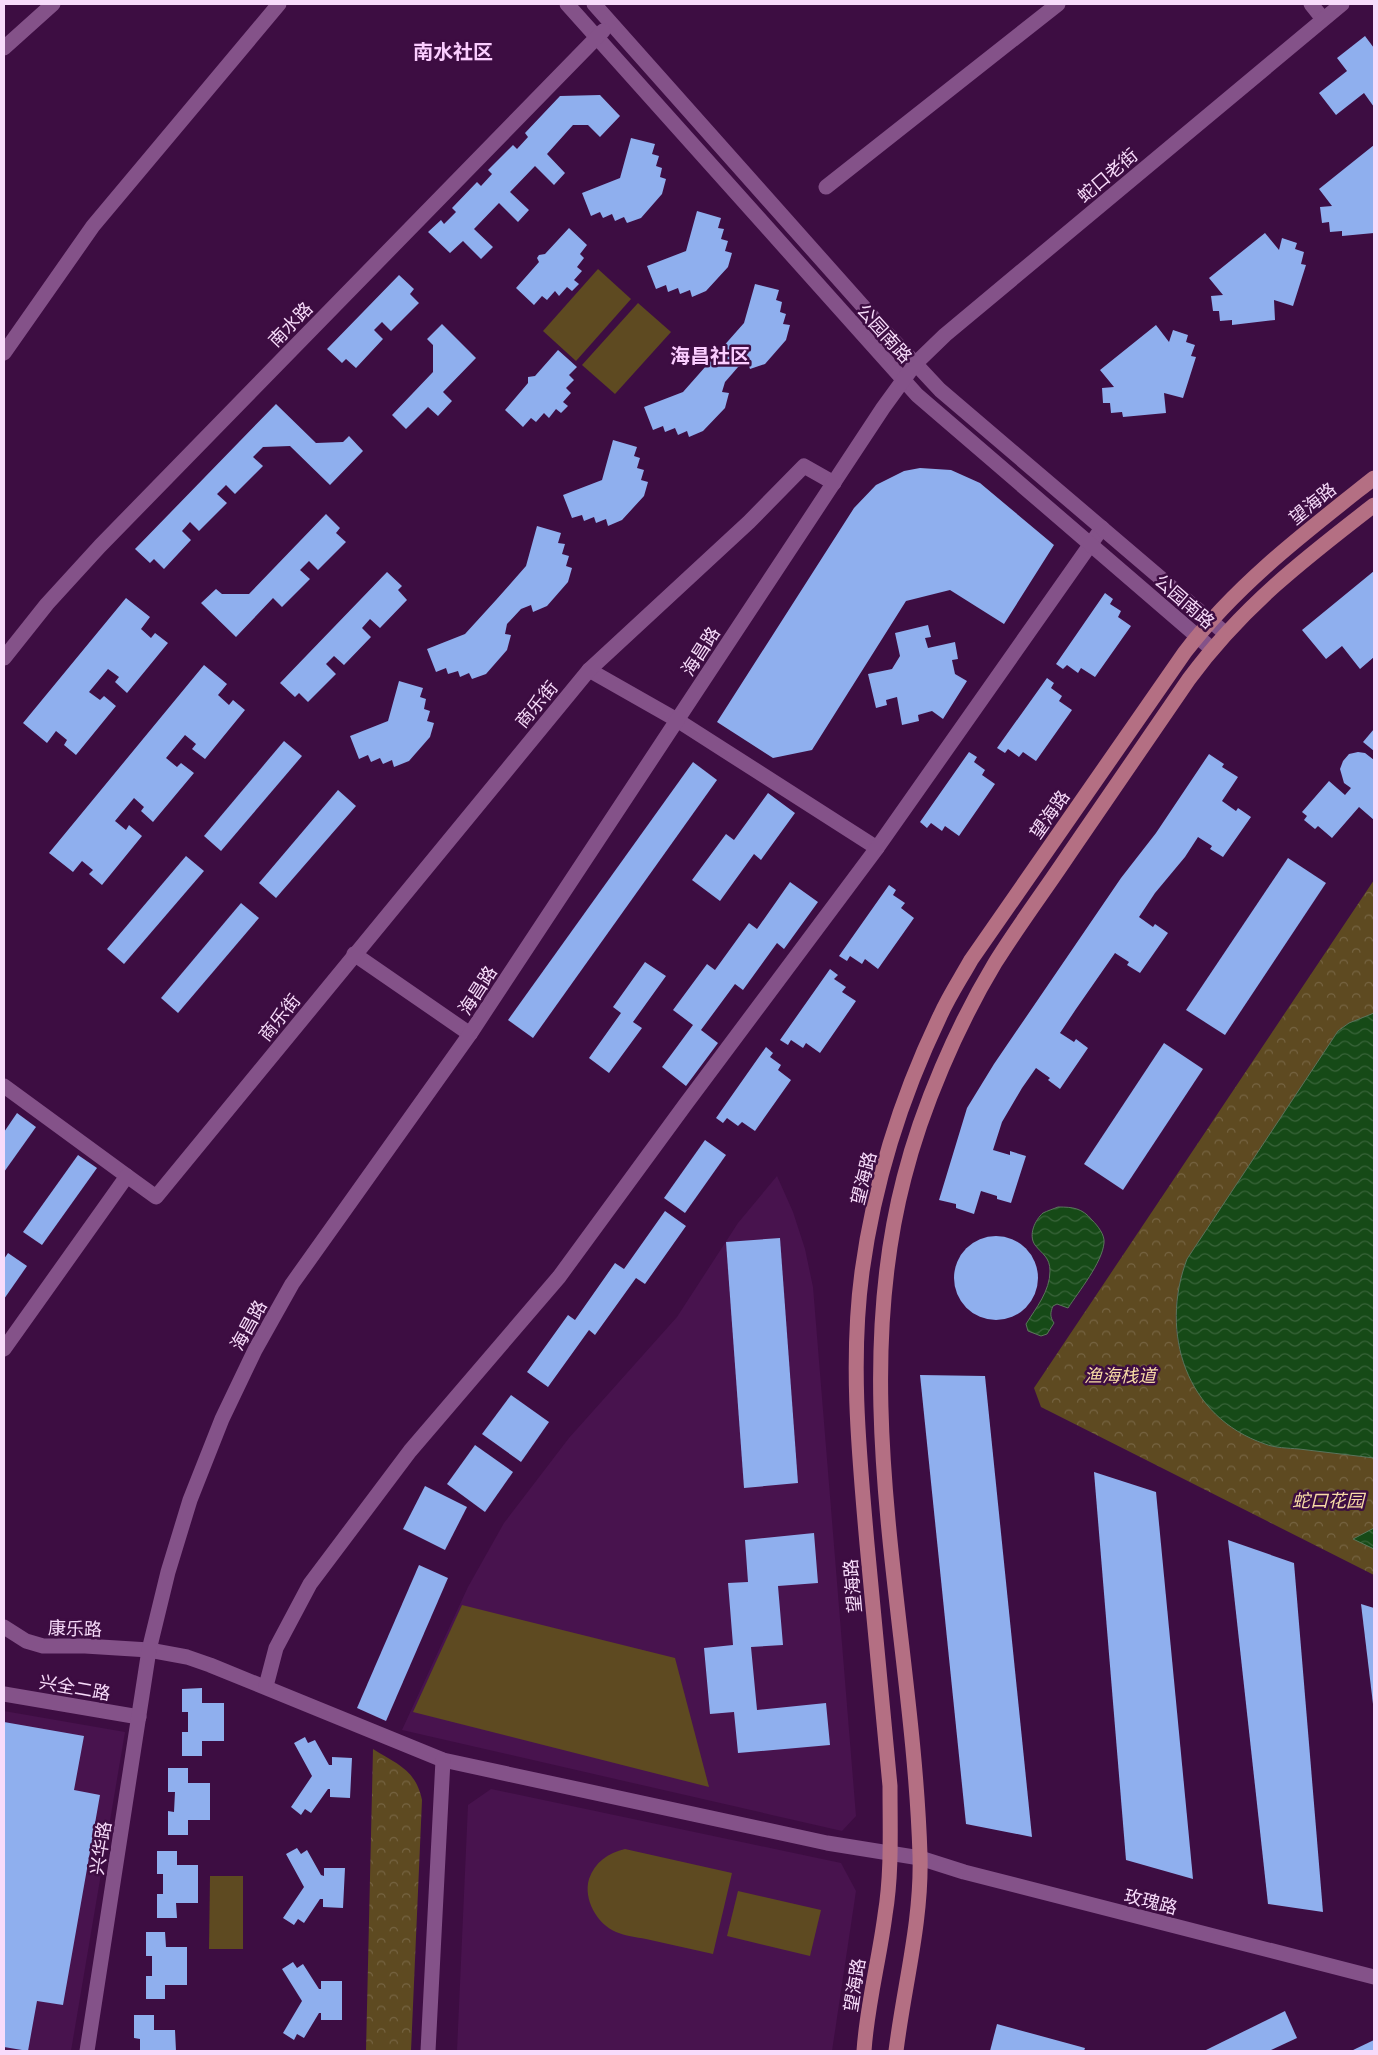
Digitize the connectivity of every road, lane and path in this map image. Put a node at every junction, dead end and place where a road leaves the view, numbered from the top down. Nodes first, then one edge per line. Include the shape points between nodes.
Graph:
1 (54, 4) edge
2 (279, 4) edge
3 (567, 4) edge
4 (595, 4) edge
5 (1311, 4) edge
6 (1342, 4) edge
7 (1048, 7) edge
8 (580, 19) junction
9 (1323, 19) junction
10 (610, 22) junction
11 (596, 37) junction
12 (4, 48) edge
13 (826, 187) dead end
14 (4, 354) edge
15 (915, 364) junction
16 (902, 380) junction
17 (1374, 478) edge
18 (834, 483) junction
19 (1374, 505) edge
20 (1102, 528) junction
21 (1091, 545) junction
22 (1210, 620) junction
23 (1225, 634) junction
24 (1197, 636) junction
25 (1212, 649) junction
26 (4, 658) edge
27 (589, 670) junction
28 (677, 720) junction
29 (878, 848) junction
30 (354, 954) junction
31 (470, 1034) junction
32 (4, 1086) edge
33 (127, 1176) junction
34 (4, 1349) edge
35 (4, 1628) edge
36 (150, 1650) junction
37 (266, 1686) junction
38 (4, 1694) edge
39 (139, 1717) junction
40 (443, 1760) junction
41 (890, 1854) junction
42 (920, 1858) junction
43 (1374, 1977) edge
44 (86, 2051) edge
45 (428, 2051) edge
46 (864, 2051) edge
47 (896, 2051) edge

1 - 12 street
2 - 14 street via 94,226
3 - 8 street, 公园南路
4 - 8 street
4 - 10 street, 公园南路
5 - 9 street
6 - 9 street, 蛇口老街
7 - 13 street
8 - 11 street, 公园南路
9 - 15 street, 蛇口老街 via 953,328
10 - 11 street, 南水路
10 - 15 street, 公园南路
11 - 16 street, 公园南路
11 - 26 street, 南水路 via 100,546
15 - 16 street, 蛇口老街
15 - 20 street, 公园南路
16 - 18 street, 海昌路
16 - 21 street, 公园南路 via 937,414
17 - 22 main road, 望海路 via 1278,555
18 - 27 street, 商乐街 via 804,466 749,522
18 - 28 street, 海昌路
19 - 23 main road via 1287,574
20 - 21 street
20 - 22 street, 公园南路
21 - 24 street, 公园南路
21 - 29 street
22 - 23 street, 公园南路
22 - 24 main road, 望海路
23 - 25 main road
24 - 25 street, 公园南路
24 - 41 main road, 望海路 via 971,960 940,1014 896,1129 876,1200 862,1272 857,1338 857,1439 890,1786
25 - 42 main road via 994,965 931,1095 904,1176 884,1286 880,1434
27 - 28 street
27 - 30 street, 商乐街
28 - 29 street
28 - 31 street, 海昌路
29 - 37 street via 559,1277 410,1451 310,1584 276,1648
30 - 31 street
30 - 33 street, 商乐街 via 156,1197
31 - 36 street, 海昌路 via 292,1284 255,1350 222,1419 190,1500 168,1572
32 - 33 street
33 - 34 street
35 - 36 street, 康乐路 via 26,1641 43,1646
36 - 37 street, 康乐路 via 187,1657
36 - 39 street, 兴华路
37 - 40 street, 康乐路
38 - 39 street, 兴全二路
39 - 44 street, 兴华路
40 - 41 street, 玫瑰路
40 - 45 street
41 - 42 street, 玫瑰路
41 - 46 main road, 望海路 via 886,1914
42 - 43 street, 玫瑰路
42 - 47 main road via 917,1919

